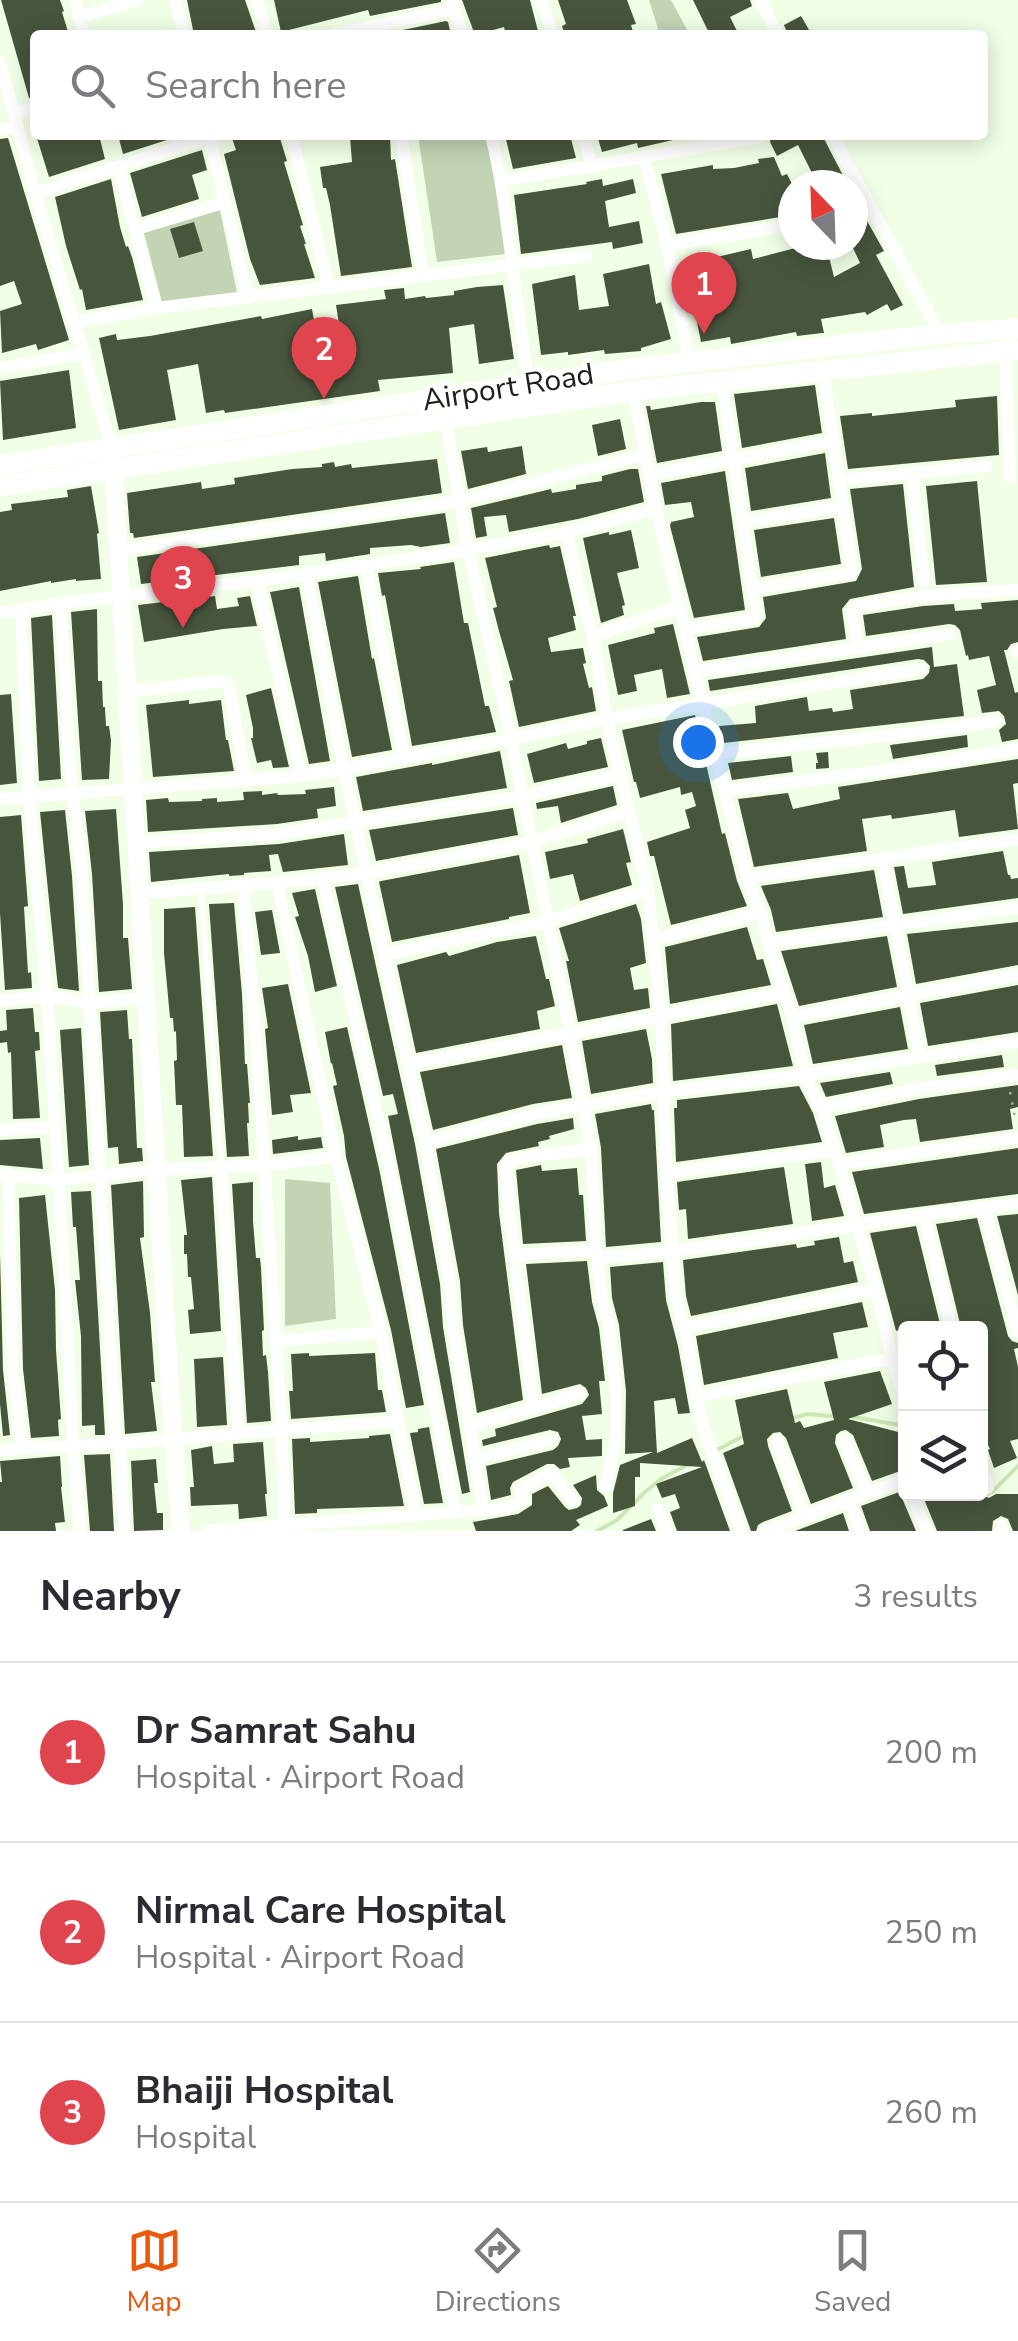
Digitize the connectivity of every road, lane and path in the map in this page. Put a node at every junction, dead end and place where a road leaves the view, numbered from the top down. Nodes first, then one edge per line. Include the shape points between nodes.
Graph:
1 (75, 0) edge
2 (138, 0) edge
3 (175, 0) edge
4 (258, 0) edge
5 (541, 0) edge
6 (760, 0) edge
7 (453, 5) edge
8 (79, 17) junction
9 (83, 30) edge
10 (183, 30) edge
11 (267, 30) edge
12 (351, 30) edge
13 (460, 30) edge
14 (551, 30) edge
15 (775, 30) edge
16 (0, 62) edge
17 (30, 110) edge
18 (16, 120) junction
19 (0, 129) edge
20 (199, 140) edge
21 (213, 140) edge
22 (292, 140) edge
23 (402, 140) edge
24 (492, 140) edge
25 (584, 140) edge
26 (743, 140) edge
27 (835, 140) edge
28 (644, 157) junction
29 (118, 166) junction
30 (592, 167) junction
31 (501, 181) junction
32 (35, 193) junction
33 (225, 202) junction
34 (778, 227) edge
35 (136, 229) junction
36 (667, 245) junction
37 (586, 256) dead end
38 (513, 266) junction
39 (423, 276) junction
40 (329, 288) junction
41 (248, 298) junction
42 (156, 308) junction
43 (74, 322) junction
44 (1018, 329) edge
45 (940, 334) junction
46 (1012, 351) edge
47 (84, 353) junction
48 (689, 361) junction
49 (0, 368) edge
50 (629, 369) junction
51 (823, 370) junction
52 (722, 380) junction
53 (528, 382) junction
54 (633, 390) junction
55 (445, 418) junction
56 (834, 441) junction
57 (644, 456) junction
58 (112, 458) junction
59 (733, 458) junction
60 (0, 465) edge
61 (986, 466) dead end
62 (912, 474) junction
63 (649, 475) junction
64 (1010, 477) dead end
65 (840, 480) junction
66 (0, 486) edge
67 (459, 501) junction
68 (843, 506) junction
69 (656, 509) junction
70 (743, 522) junction
71 (567, 532) junction
72 (118, 550) junction
73 (468, 550) junction
74 (366, 565) junction
75 (306, 572) junction
76 (258, 581) junction
77 (924, 582) dead end
78 (752, 589) junction
79 (1018, 590) edge
80 (120, 597) junction
81 (62, 603) junction
82 (679, 607) junction
83 (21, 610) junction
84 (0, 613) edge
85 (685, 630) junction
86 (950, 634) dead end
87 (593, 636) junction
88 (858, 648) junction
89 (920, 669) dead end
90 (694, 672) junction
91 (126, 692) junction
92 (702, 704) junction
93 (607, 719) junction
94 (996, 721) dead end
95 (510, 740) junction
96 (1018, 748) edge
97 (716, 754) junction
98 (404, 757) junction
99 (344, 770) junction
100 (622, 774) junction
101 (301, 776) junction
102 (246, 780) junction
103 (132, 789) junction
104 (724, 791) junction
105 (73, 795) junction
106 (522, 796) junction
107 (29, 797) junction
108 (0, 799) edge
109 (628, 812) junction
110 (357, 822) junction
111 (1018, 839) edge
112 (136, 842) junction
113 (532, 842) junction
114 (882, 858) junction
115 (368, 873) junction
116 (747, 878) junction
117 (323, 879) junction
118 (277, 883) junction
119 (243, 886) junction
120 (201, 888) junction
121 (648, 890) junction
122 (140, 893) junction
123 (1018, 908) edge
124 (761, 913) junction
125 (546, 922) junction
126 (894, 927) junction
127 (653, 940) junction
128 (768, 943) junction
129 (386, 954) junction
130 (1018, 976) edge
131 (783, 993) junction
132 (908, 994) junction
133 (47, 996) junction
134 (146, 998) junction
135 (0, 1001) edge
136 (90, 1003) junction
137 (662, 1016) junction
138 (792, 1017) junction
139 (570, 1032) junction
140 (1018, 1042) edge
141 (920, 1056) junction
142 (409, 1064) junction
143 (806, 1074) junction
144 (1012, 1075) edge
145 (662, 1092) junction
146 (583, 1106) junction
147 (822, 1108) junction
148 (55, 1127) junction
149 (0, 1130) edge
150 (1018, 1134) edge
151 (425, 1142) junction
152 (591, 1150) junction
153 (336, 1157) junction
154 (837, 1157) junction
155 (264, 1166) junction
156 (222, 1168) junction
157 (156, 1170) junction
158 (666, 1173) junction
159 (4, 1175) edge
160 (101, 1175) junction
161 (58, 1180) junction
162 (1018, 1204) edge
163 (984, 1208) junction
164 (924, 1215) junction
165 (856, 1224) junction
166 (672, 1253) junction
167 (596, 1254) junction
168 (516, 1255) junction
169 (876, 1289) junction
170 (949, 1321) edge
171 (684, 1328) junction
172 (381, 1332) junction
173 (1018, 1333) edge
174 (276, 1341) junction
175 (892, 1358) junction
176 (898, 1378) edge
177 (580, 1394) dead end
178 (696, 1397) junction
179 (534, 1409) junction
180 (398, 1421) junction
181 (471, 1426) junction
182 (282, 1430) junction
183 (238, 1434) junction
184 (173, 1438) junction
185 (551, 1440) dead end
186 (844, 1440) dead end
187 (778, 1442) dead end
188 (118, 1444) junction
189 (73, 1446) junction
190 (22, 1448) junction
191 (0, 1451) edge
192 (476, 1458) junction
193 (898, 1482) edge
194 (606, 1486) dead end
195 (866, 1492) junction
196 (848, 1499) junction
197 (572, 1500) dead end
198 (914, 1501) edge
199 (658, 1509) dead end
200 (483, 1510) junction
201 (455, 1512) junction
202 (416, 1516) junction
203 (805, 1516) junction
204 (284, 1527) edge
205 (80, 1531) edge
206 (124, 1531) edge
207 (180, 1531) edge
208 (208, 1531) edge
209 (667, 1531) edge
210 (741, 1531) edge
211 (766, 1531) edge
212 (860, 1531) edge
213 (927, 1531) edge

1 - 8 street
2 - 8 street
3 - 10 street
4 - 11 street
5 - 14 street
6 - 15 street
7 - 12 street
7 - 13 street
8 - 9 street
16 - 18 street
17 - 18 street
18 - 19 street
18 - 32 street
20 - 29 street
21 - 33 street
22 - 40 street
23 - 39 street
24 - 31 street
25 - 30 street
26 - 28 street
27 - 45 street
28 - 30 street
28 - 36 street
29 - 32 street
29 - 35 street
30 - 31 street
31 - 38 street
32 - 43 street
33 - 35 street
33 - 41 street
34 - 36 street
35 - 42 street
36 - 48 street
37 - 38 street
38 - 39 street
38 - 53 street
39 - 40 street
40 - 41 street
41 - 42 street
42 - 43 street
43 - 47 street
44 - 45 main road, Airport Road
45 - 48 main road, Airport Road
46 - 51 main road, Airport Road
46 - 64 street
47 - 49 street
47 - 58 street
48 - 50 main road, Airport Road
50 - 53 main road, Airport Road
50 - 54 street
51 - 52 main road, Airport Road
51 - 56 street
52 - 54 main road, Airport Road
52 - 59 street
53 - 58 main road, Airport Road
54 - 55 main road, Airport Road
54 - 57 street
55 - 58 main road, Airport Road
55 - 67 street
56 - 59 street
56 - 65 street
57 - 63 street
57 - 67 street
58 - 60 main road, Airport Road
58 - 66 main road, Airport Road
58 - 72 street
59 - 63 street
59 - 70 street
61 - 62 street
62 - 65 street
62 - 77 street
63 - 69 street
65 - 68 street
67 - 72 street
67 - 73 street
68 - 70 street
68 - 78 street via 850,573
69 - 71 street
69 - 82 street
70 - 78 street
71 - 73 street
71 - 87 street
72 - 80 street
73 - 74 street
73 - 95 street
74 - 75 street
74 - 98 street
75 - 76 street
75 - 99 street
76 - 80 street
76 - 101 street
78 - 85 street via 756,618
79 - 88 street via 857,606 852,611
80 - 81 street
80 - 91 street
81 - 83 street
81 - 105 street
82 - 85 street
82 - 87 street
83 - 84 street
83 - 107 street
85 - 90 street
86 - 88 street
87 - 93 street
88 - 90 street
89 - 92 street
90 - 92 street
91 - 102 street via 226,683
91 - 103 street
92 - 93 street
92 - 97 street
93 - 95 street
93 - 100 street
94 - 97 street
95 - 98 street
95 - 106 street
96 - 104 street
97 - 104 street
98 - 99 street
99 - 101 street
99 - 110 street
100 - 106 street
100 - 109 street
101 - 102 street
102 - 103 street
103 - 105 street
103 - 112 street
104 - 116 street
105 - 107 street
105 - 136 street
106 - 110 street
106 - 113 street
107 - 108 street
107 - 133 street
109 - 113 street
109 - 121 street
110 - 112 street
110 - 115 street
111 - 114 street
112 - 122 street
113 - 115 street
113 - 125 street
114 - 116 street
114 - 126 street
115 - 117 street
115 - 129 street
116 - 124 street
117 - 118 street
117 - 201 street via 390,1171
118 - 119 street
118 - 153 street
119 - 120 street
119 - 155 street
120 - 122 street
120 - 156 lane
121 - 125 street
121 - 127 street
122 - 134 street
123 - 126 street
124 - 127 street
124 - 128 street
125 - 129 street
125 - 139 street
126 - 128 street
126 - 132 street
127 - 137 street
128 - 131 street
129 - 142 street
130 - 132 street
131 - 137 street
131 - 138 street
132 - 138 street
132 - 141 street
133 - 135 street
133 - 136 street
133 - 148 street
134 - 136 street
134 - 157 street
136 - 160 street
137 - 139 street
137 - 145 street
138 - 143 street
139 - 142 street
139 - 146 street
140 - 141 street
141 - 143 street
142 - 151 street
143 - 145 street
143 - 147 street
144 - 147 street
144 - 150 path
145 - 146 street
145 - 158 street
146 - 151 street
146 - 152 street
147 - 154 street
148 - 149 street
148 - 161 street
150 - 154 street
151 - 181 street
152 - 167 street
152 - 168 street via 509,1162 505,1176
153 - 155 street
153 - 172 street
154 - 158 street
154 - 165 street
155 - 156 street
155 - 174 street
156 - 157 street
156 - 183 street
157 - 160 street
157 - 184 street
158 - 166 street
159 - 161 street
159 - 190 street
160 - 161 street
160 - 188 street
161 - 189 street
162 - 163 street
163 - 164 street
163 - 173 street
164 - 165 street
164 - 170 street
165 - 166 street
165 - 169 street
166 - 167 street
166 - 171 street
167 - 168 street
167 - 194 street via 616,1392
168 - 179 street
169 - 171 street
169 - 175 street
171 - 178 street
172 - 174 street
172 - 180 street
174 - 182 street
175 - 176 street
175 - 178 street
177 - 179 street
178 - 210 street
179 - 181 street
180 - 182 street
180 - 202 street
181 - 192 street
182 - 183 street
182 - 204 street
183 - 184 street
184 - 188 street
184 - 207 street
185 - 192 street
186 - 195 street
187 - 203 street
188 - 189 street
188 - 206 street
189 - 190 street
189 - 205 street
190 - 191 street
192 - 200 street
193 - 195 street
195 - 196 street
196 - 203 street
196 - 212 street
197 - 200 street via 551,1473 520,1489 520,1503
198 - 213 street
199 - 209 street
200 - 201 street
201 - 202 street
202 - 204 street
203 - 211 street
204 - 208 street

